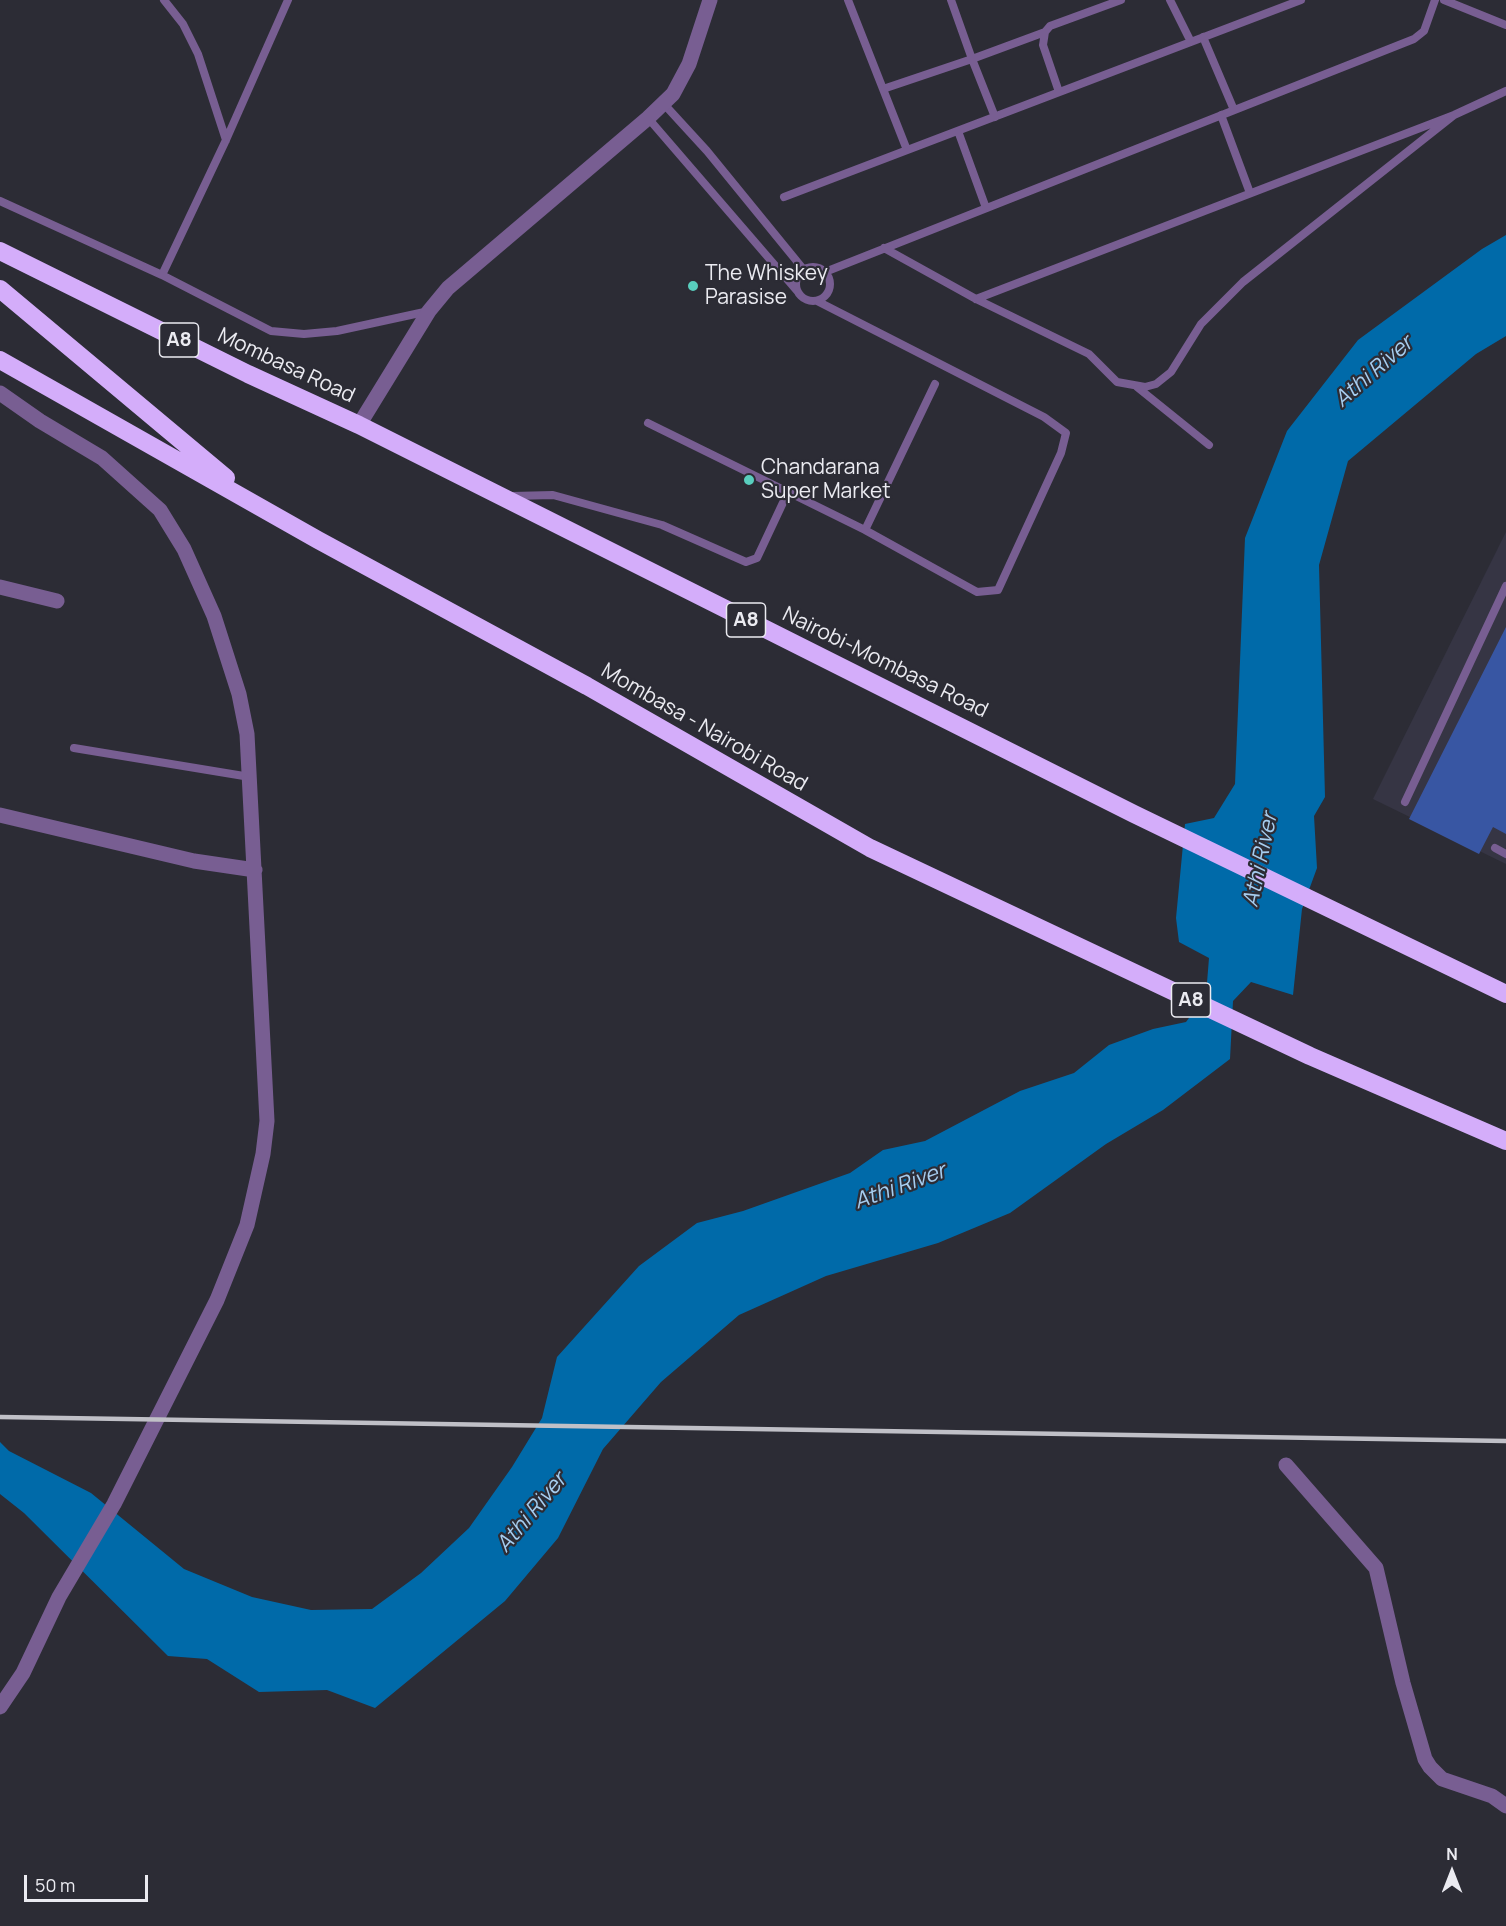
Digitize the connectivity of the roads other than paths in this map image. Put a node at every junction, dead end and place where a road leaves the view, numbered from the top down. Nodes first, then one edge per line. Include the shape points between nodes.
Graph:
1 (164, 0) edge
2 (288, 0) edge
3 (711, 0) edge
4 (848, 0) edge
5 (951, 0) edge
6 (1170, 0) edge
7 (1270, 0) edge
8 (1301, 0) edge
9 (1435, 0) edge
10 (1444, 0) edge
11 (1115, 1) edge
12 (1275, 10) junction
13 (1506, 25) edge
14 (1044, 32) junction
15 (1203, 37) junction
16 (1191, 42) junction
17 (972, 59) junction
18 (883, 89) junction
19 (1506, 91) edge
20 (1059, 92) junction
21 (663, 103) junction
22 (1234, 110) junction
23 (1454, 115) junction
24 (1221, 116) junction
25 (995, 117) junction
26 (648, 118) junction
27 (958, 131) junction
28 (226, 140) junction
29 (906, 150) junction
30 (1250, 193) junction
31 (784, 197) dead end
32 (0, 201) edge
33 (986, 208) junction
34 (884, 248) junction
35 (0, 251) edge
36 (804, 270) junction
37 (825, 272) junction
38 (162, 275) junction
39 (0, 289) edge
40 (798, 292) junction
41 (976, 299) junction
42 (817, 301) junction
43 (429, 311) junction
44 (0, 360) edge
45 (934, 384) dead end
46 (1137, 387) junction
47 (0, 393) edge
48 (648, 423) dead end
49 (359, 425) junction
50 (1209, 445) dead end
51 (788, 492) junction
52 (500, 497) junction
53 (262, 508) junction
54 (866, 530) junction
55 (1506, 586) edge
56 (0, 588) edge
57 (57, 601) dead end
58 (74, 748) dead end
59 (250, 777) junction
60 (1405, 802) dead end
61 (0, 815) edge
62 (1495, 848) dead end
63 (1506, 854) edge
64 (255, 870) junction
65 (1506, 994) edge
66 (1506, 1142) edge
67 (1286, 1466) dead end
68 (0, 1707) edge
69 (1506, 1806) edge

1 - 28 lane via 183,24 198,54
2 - 28 lane
3 - 21 street via 689,64 673,94
4 - 18 lane
5 - 17 lane
6 - 16 lane
7 - 12 lane
8 - 12 lane
9 - 22 lane via 1424,31 1414,39
10 - 13 lane
11 - 14 lane via 1050,26
12 - 15 lane
14 - 17 lane
14 - 20 lane via 1043,45
15 - 16 lane
15 - 22 lane
16 - 20 lane
17 - 18 lane
17 - 25 lane
18 - 29 lane
19 - 23 lane
20 - 25 lane
21 - 26 street
21 - 36 lane
22 - 24 lane
23 - 30 lane
23 - 46 lane via 1243,282 1201,324 1171,372 1156,384
24 - 30 lane
24 - 33 lane
25 - 27 lane
26 - 40 lane
26 - 43 street via 448,288
27 - 29 lane
27 - 33 lane
28 - 38 lane
29 - 31 lane
30 - 41 lane
32 - 38 lane
33 - 34 lane
34 - 37 lane
34 - 41 lane
35 - 49 highway, Mombasa Road / A8
36 - 37 lane via 819,268
36 - 40 lane via 796,284
37 - 42 lane via 829,278 828,292
38 - 43 lane via 271,331 337,331
39 - 53 highway
40 - 42 lane via 809,301
41 - 46 lane via 1089,354 1117,382
42 - 54 lane via 1044,417 1066,433 1061,453 998,590 977,592
43 - 49 street
44 - 53 highway, A8
45 - 54 lane
46 - 50 lane
47 - 59 street via 102,458 160,510 184,549 214,616 239,694
48 - 51 lane
49 - 52 highway, Nairobi-Mombasa Road / A8
51 - 52 lane via 757,558 746,562 662,525 553,495
51 - 54 lane
52 - 65 highway, Nairobi-Mombasa Road / A8 via 1134,814
53 - 66 highway, Mombasa - Nairobi Road / A8 via 587,686 821,822 1310,1056
55 - 60 lane
56 - 57 street
58 - 59 lane
59 - 64 street
61 - 64 street via 194,861
62 - 63 lane
64 - 68 street via 267,1121 247,1226 218,1300 114,1504 59,1597 23,1673
67 - 69 street via 1376,1568 1403,1683 1430,1767 1442,1779 1492,1796

